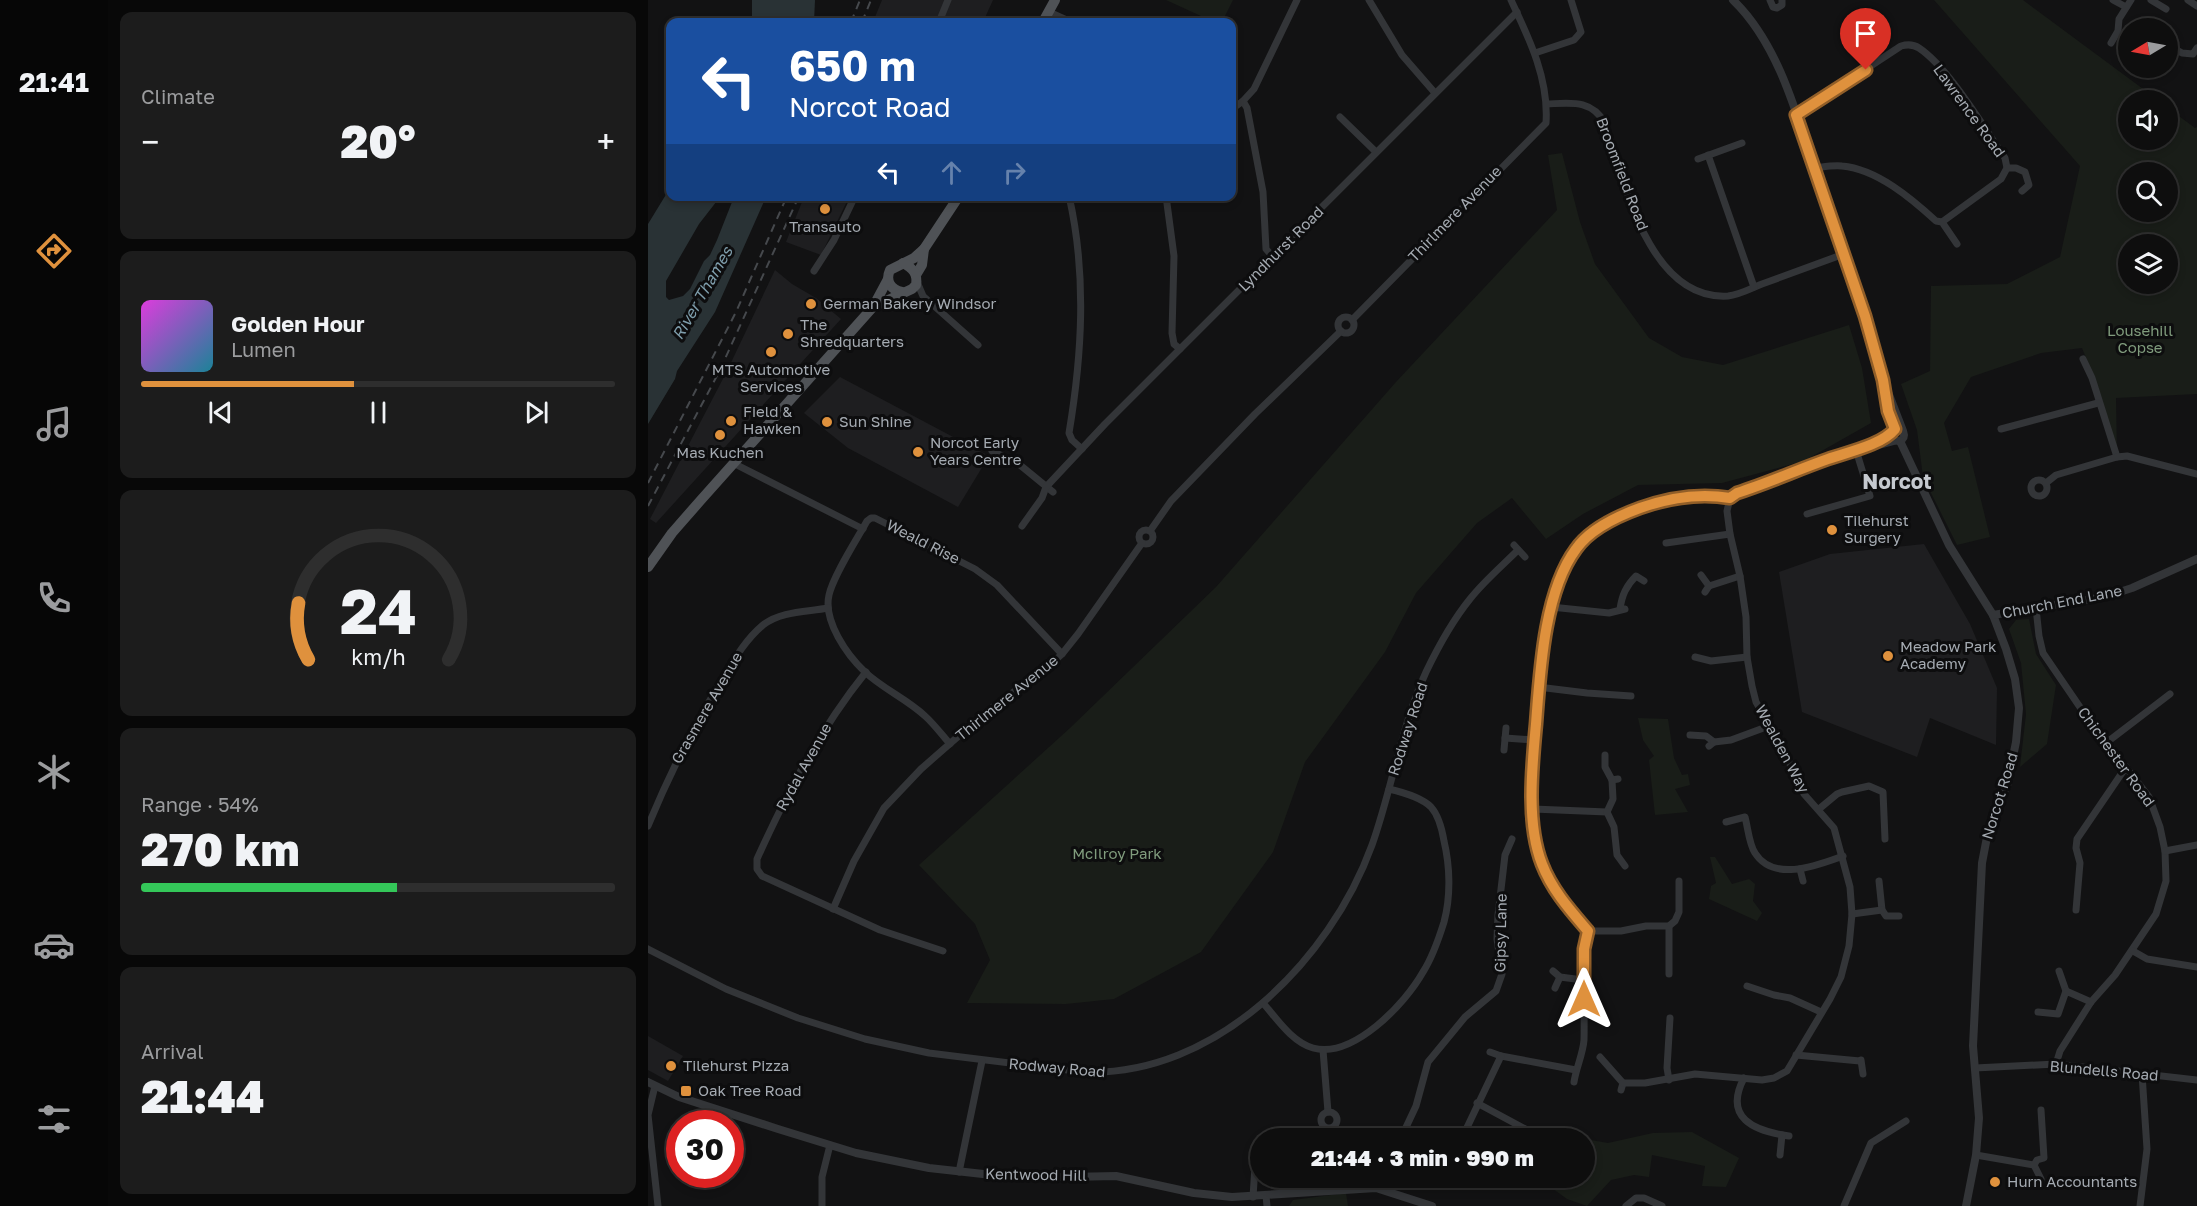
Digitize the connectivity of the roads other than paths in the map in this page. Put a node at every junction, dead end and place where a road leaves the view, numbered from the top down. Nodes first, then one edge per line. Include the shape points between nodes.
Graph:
1 (948, 0) edge
2 (1054, 0) edge
3 (1297, 0) edge
4 (1369, 0) edge
5 (1511, 0) edge
6 (1571, 0) edge
7 (1733, 0) edge
8 (1770, 0) edge
9 (1782, 0) edge
10 (2113, 0) edge
11 (2131, 0) edge
12 (2151, 0) edge
13 (2188, 0) edge
14 (2197, 6) edge
15 (2126, 8) junction
16 (2166, 9) dead end
17 (1049, 12) junction
18 (1517, 12) junction
19 (941, 18) edge
20 (1046, 18) edge
21 (1062, 18) edge
22 (2110, 43) dead end
23 (2178, 51) edge
24 (1535, 53) junction
25 (2196, 53) edge
26 (1435, 93) junction
27 (1243, 101) junction
28 (1547, 104) junction
29 (1236, 106) edge
30 (1796, 115) junction
31 (1340, 117) dead end
32 (1742, 143) dead end
33 (1376, 152) junction
34 (1708, 155) junction
35 (1698, 159) dead end
36 (1814, 168) junction
37 (2007, 168) junction
38 (2022, 191) dead end
39 (853, 201) edge
40 (956, 201) edge
41 (1070, 201) edge
42 (1167, 201) edge
43 (1942, 222) junction
44 (1957, 244) dead end
45 (924, 249) junction
46 (1844, 254) junction
47 (1273, 257) junction
48 (903, 263) junction
49 (814, 270) dead end
50 (916, 278) junction
51 (888, 279) junction
52 (1754, 287) junction
53 (905, 292) junction
54 (923, 296) junction
55 (873, 307) junction
56 (1352, 320) junction
57 (1341, 331) junction
58 (978, 345) dead end
59 (1180, 349) junction
60 (2083, 359) dead end
61 (2098, 403) junction
62 (2001, 429) dead end
63 (1898, 436) junction
64 (1082, 449) junction
65 (1859, 449) junction
66 (992, 451) dead end
67 (2117, 457) junction
68 (733, 463) junction
69 (2197, 474) edge
70 (2046, 483) dead end
71 (1049, 489) junction
72 (1730, 498) junction
73 (1807, 514) dead end
74 (1022, 526) dead end
75 (863, 529) junction
76 (1730, 534) junction
77 (1666, 543) dead end
78 (1525, 557) dead end
79 (2197, 559) edge
80 (648, 567) edge
81 (1701, 575) dead end
82 (1740, 576) junction
83 (1644, 581) dead end
84 (1551, 607) junction
85 (828, 608) junction
86 (2036, 608) junction
87 (1993, 615) junction
88 (1062, 654) junction
89 (1695, 657) dead end
90 (1747, 657) junction
91 (866, 672) junction
92 (1538, 687) junction
93 (2170, 694) dead end
94 (1631, 696) dead end
95 (1769, 726) junction
96 (1506, 728) dead end
97 (1690, 735) dead end
98 (1505, 738) junction
99 (1534, 740) junction
100 (2106, 743) junction
101 (950, 744) junction
102 (1504, 750) dead end
103 (1605, 755) dead end
104 (2126, 767) junction
105 (1389, 789) junction
106 (1820, 809) junction
107 (1533, 810) junction
108 (1607, 812) junction
109 (1726, 822) dead end
110 (648, 826) edge
111 (1512, 839) dead end
112 (1885, 839) dead end
113 (2197, 845) edge
114 (2165, 851) junction
115 (1843, 856) junction
116 (1625, 866) dead end
117 (1800, 869) junction
118 (1679, 881) dead end
119 (1803, 881) dead end
120 (1879, 881) dead end
121 (833, 909) junction
122 (1882, 910) junction
123 (2076, 910) dead end
124 (1852, 914) junction
125 (1899, 916) dead end
126 (1669, 926) junction
127 (1588, 931) junction
128 (648, 949) edge
129 (943, 951) dead end
130 (2133, 951) junction
131 (2197, 967) edge
132 (1553, 971) dead end
133 (2059, 972) dead end
134 (1669, 974) dead end
135 (1560, 977) junction
136 (1583, 980) junction
137 (1747, 986) dead end
138 (1555, 988) dead end
139 (2066, 991) junction
140 (2091, 1002) junction
141 (1263, 1003) junction
142 (1821, 1012) junction
143 (2038, 1012) dead end
144 (1670, 1018) dead end
145 (1323, 1050) junction
146 (1490, 1052) dead end
147 (1796, 1055) junction
148 (1501, 1056) junction
149 (1600, 1057) dead end
150 (982, 1061) junction
151 (2056, 1064) junction
152 (1975, 1068) junction
153 (1576, 1070) junction
154 (1863, 1074) dead end
155 (2142, 1074) junction
156 (1744, 1078) junction
157 (1670, 1080) junction
158 (2197, 1080) edge
159 (1574, 1082) dead end
160 (652, 1084) edge
161 (1478, 1103) junction
162 (2041, 1110) dead end
163 (1328, 1112) dead end
164 (1906, 1121) dead end
165 (1406, 1128) edge
166 (1467, 1128) edge
167 (1524, 1128) edge
168 (830, 1145) junction
169 (1780, 1155) dead end
170 (1976, 1155) junction
171 (2034, 1164) junction
172 (959, 1172) junction
173 (2041, 1179) dead end
174 (1254, 1188) edge
175 (1376, 1188) joint
176 (1266, 1196) junction
177 (1253, 1197) junction
178 (658, 1206) edge
179 (822, 1206) edge
180 (1267, 1206) edge
181 (1432, 1206) edge
182 (1626, 1206) edge
183 (1662, 1206) edge
184 (1844, 1206) edge
185 (1966, 1206) edge
186 (2140, 1206) edge

1 - 19 street
2 - 17 main road
3 - 27 street via 1254,89
4 - 26 street via 1402,55
5 - 18 street
6 - 24 street via 1581,32 1574,40
7 - 30 street, Norcot Road via 1749,15 1773,55
8 - 9 street via 1777,8
10 - 15 street
11 - 15 street
12 - 16 street
13 - 14 street
15 - 22 street
17 - 20 main road
17 - 21 street
18 - 24 street
18 - 26 street, Lyndhurst Road
23 - 25 street
24 - 28 street
26 - 33 street, Lyndhurst Road
27 - 29 street
27 - 47 street via 1263,192 1266,249
28 - 52 street, Broomfield Road via 1574,103 1599,112 1631,207 1650,245 1674,277 1698,293 1729,296
28 - 56 street, Thirlmere Avenue via 1546,123 1537,133
30 - 36 street, Norcot Road
30 - 37 street, Lawrence Road via 1909,44 1944,72 2006,158
31 - 33 street
32 - 34 street
33 - 47 street, Lyndhurst Road
34 - 35 street
34 - 52 street
36 - 43 street via 1840,165 1879,178
36 - 46 street, Norcot Road
37 - 38 street via 2025,172 2030,185
37 - 43 street, Lawrence Road via 2001,179
39 - 49 street
40 - 45 main road
41 - 64 street via 1080,267 1082,338 1069,433
42 - 59 street via 1174,256 1172,333 1174,344
43 - 44 street
45 - 48 main road
45 - 50 main road
46 - 52 street, Broomfield Road
46 - 63 street, Norcot Road
47 - 59 street, Lyndhurst Road
48 - 50 main road
48 - 51 main road via 890,270
50 - 53 main road via 914,287
50 - 54 street
51 - 53 main road via 895,290
51 - 55 main road
53 - 54 street
53 - 55 main road
54 - 58 street
55 - 68 main road
56 - 57 street, Thirlmere Avenue via 1352,331
56 - 57 street, Thirlmere Avenue via 1340,320
57 - 88 street, Thirlmere Avenue via 1171,501 1150,531 1140,534 1142,543
59 - 64 street, Lyndhurst Road
60 - 61 street
61 - 62 street
61 - 67 street
63 - 65 street
63 - 87 street, Norcot Road via 1949,545
64 - 71 street, Lyndhurst Road
65 - 72 street
65 - 73 street via 1870,496
66 - 71 street via 1020,465
67 - 69 street via 2127,456
67 - 70 street via 2056,475
68 - 75 street, Weald Rise
68 - 80 main road
71 - 74 street, Lyndhurst Road
72 - 76 street, Wealden Way
72 - 84 street via 1675,498 1609,522 1576,547 1561,572
75 - 85 street via 832,585
75 - 88 street, Weald Rise via 867,521 875,518 975,569 997,585
76 - 77 street via 1675,546
76 - 82 street, Wealden Way
78 - 105 street, Rodway Road via 1516,548 1448,630 1418,694
79 - 86 street, Church End Lane via 2104,597
81 - 82 street via 1707,589
82 - 90 street, Wealden Way
83 - 84 street via 1636,576 1623,593 1622,609 1608,613
84 - 92 street
85 - 91 street via 846,650
85 - 110 street, Grasmere Avenue via 778,617 743,646 702,712
86 - 87 street, Church End Lane
86 - 100 street, Chichester Road via 2043,653
87 - 152 street, Norcot Road via 2015,679 2019,708 2007,786 1987,837 1983,863
88 - 101 street, Thirlmere Avenue
89 - 90 street via 1711,661
90 - 95 street, Wealden Way via 1756,702
91 - 101 street via 925,716
91 - 121 street, Rydal Avenue via 836,711 783,801 757,859 762,876
92 - 94 street
92 - 99 street
93 - 100 street
95 - 97 street via 1712,744 1706,736
95 - 106 street, Wealden Way via 1804,794
96 - 98 street
98 - 99 street
98 - 102 street
99 - 107 street
100 - 104 street, Chichester Road
101 - 121 street, Thirlmere Avenue via 884,808
103 - 108 street via 1605,767 1615,780
104 - 114 street, Chichester Road via 2149,797
104 - 123 street via 2077,838 2080,863
105 - 141 street, Rodway Road via 1347,902 1308,957
105 - 145 street via 1430,807 1440,824 1449,888 1444,921 1423,973 1401,1002 1365,1034 1344,1046
106 - 112 street via 1842,792 1869,786 1887,791
106 - 115 street, Wealden Way via 1834,828
107 - 108 street
107 - 127 street via 1541,862 1566,906
108 - 116 street via 1614,826 1617,855
109 - 117 street via 1745,817 1754,853 1765,864
111 - 165 street, Gipsy Lane via 1505,855 1498,915 1502,974 1496,991 1465,1017 1428,1062
113 - 114 street
114 - 130 street, Chichester Road via 2162,897
115 - 117 street
115 - 124 street, Wealden Way
117 - 119 street
118 - 126 street via 1683,896 1675,921
120 - 122 street
121 - 129 street
122 - 124 street
122 - 125 street via 1886,916
124 - 142 street, Wealden Way via 1841,977
126 - 127 street
126 - 134 street
127 - 136 street
128 - 150 street, Rodway Road via 726,989 798,1018 865,1039
130 - 131 street via 2147,959
130 - 140 street, Chichester Road
132 - 135 street
133 - 139 street
135 - 136 street
135 - 138 street
136 - 153 street via 1584,1044
137 - 142 street
139 - 140 street
139 - 143 street via 2058,1014
140 - 151 street, Chichester Road
141 - 145 street via 1302,1043
141 - 150 street, Rodway Road via 1212,1039 1145,1067 1107,1073
142 - 147 street, Wealden Way
144 - 157 street
145 - 163 street
146 - 148 street
147 - 154 street via 1861,1060
147 - 156 street, Wealden Way via 1787,1071 1774,1078
148 - 153 street
148 - 161 street
149 - 157 street, Wealden Way via 1622,1087
150 - 172 street
151 - 152 street, Blundells Road
151 - 155 street, Blundells Road
152 - 170 street, Norcot Road via 1979,1118
153 - 159 street
155 - 158 street, Blundells Road
155 - 186 street via 2147,1149
156 - 157 street, Wealden Way via 1695,1074
156 - 169 street via 1738,1089 1738,1112 1760,1129 1786,1136
160 - 168 street, Kentwood Hill via 727,1114
160 - 178 street via 648,1115
161 - 166 street
161 - 167 street
162 - 171 street via 2044,1158
164 - 184 street via 1871,1143
168 - 172 street, Kentwood Hill
168 - 179 street via 822,1177
170 - 171 street
170 - 185 street, Norcot Road
171 - 173 street
172 - 177 street, Kentwood Hill via 1019,1178 1116,1176 1194,1193
174 - 177 street
175 - 176 street, Kentwood Hill
175 - 181 street, Kentwood Hill
176 - 177 street, Kentwood Hill
176 - 180 street
182 - 183 street via 1636,1198

